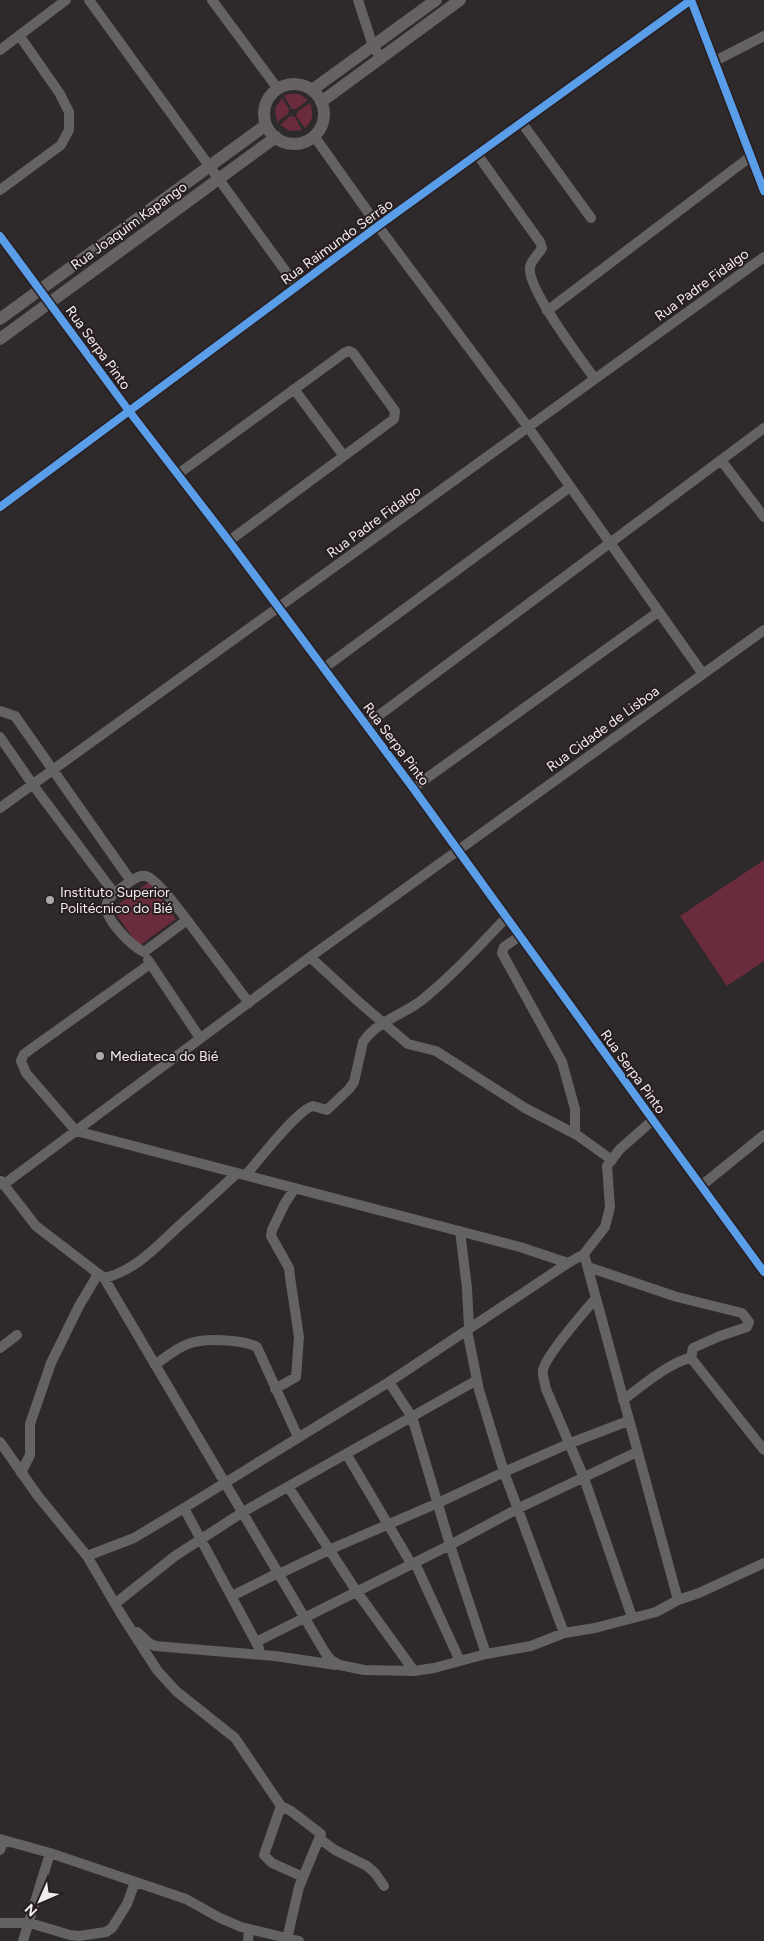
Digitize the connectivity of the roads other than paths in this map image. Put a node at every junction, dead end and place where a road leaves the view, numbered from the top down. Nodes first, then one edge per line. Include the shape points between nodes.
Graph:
1 (66, 0) edge
2 (89, 0) edge
3 (212, 0) edge
4 (358, 0) edge
5 (436, 0) edge
6 (460, 0) edge
7 (691, 0) edge
8 (19, 36) junction
9 (764, 36) edge
10 (373, 46) junction
11 (0, 50) edge
12 (381, 58) junction
13 (715, 61) junction
14 (278, 89) junction
15 (312, 90) junction
16 (321, 102) junction
17 (522, 122) junction
18 (266, 125) junction
19 (314, 136) junction
20 (276, 138) junction
21 (477, 154) junction
22 (750, 157) junction
23 (209, 166) junction
24 (760, 171) edge
25 (220, 179) junction
26 (0, 190) edge
27 (764, 191) edge
28 (591, 218) dead end
29 (126, 226) junction
30 (378, 226) junction
31 (0, 236) edge
32 (136, 240) junction
33 (764, 257) edge
34 (297, 286) junction
35 (40, 290) junction
36 (49, 302) junction
37 (547, 312) junction
38 (0, 318) edge
39 (0, 339) edge
40 (595, 379) junction
41 (294, 389) junction
42 (129, 412) junction
43 (528, 427) junction
44 (764, 428) edge
45 (342, 455) junction
46 (720, 460) junction
47 (178, 474) junction
48 (570, 487) junction
49 (0, 506) edge
50 (764, 517) edge
51 (229, 541) junction
52 (610, 544) junction
53 (278, 608) junction
54 (658, 612) junction
55 (762, 636) edge
56 (324, 668) junction
57 (703, 674) junction
58 (0, 711) edge
59 (366, 725) junction
60 (0, 737) edge
61 (54, 770) junction
62 (33, 785) junction
63 (413, 788) junction
64 (0, 808) edge
65 (458, 852) junction
66 (132, 881) junction
67 (114, 893) junction
68 (507, 917) junction
69 (187, 920) junction
70 (520, 936) junction
71 (144, 952) junction
72 (310, 957) junction
73 (150, 964) junction
74 (249, 1003) junction
75 (383, 1022) junction
76 (200, 1038) junction
77 (652, 1120) junction
78 (76, 1132) junction
79 (574, 1134) junction
80 (764, 1135) edge
81 (612, 1160) junction
82 (242, 1174) junction
83 (2, 1183) edge
84 (701, 1186) junction
85 (295, 1188) junction
86 (460, 1231) junction
87 (584, 1254) junction
88 (568, 1263) junction
89 (588, 1267) junction
90 (764, 1272) edge
91 (101, 1276) junction
92 (596, 1298) junction
93 (468, 1329) junction
94 (17, 1335) dead end
95 (0, 1348) edge
96 (691, 1358) junction
97 (155, 1365) junction
98 (477, 1380) junction
99 (389, 1382) junction
100 (275, 1389) junction
101 (623, 1400) junction
102 (412, 1418) junction
103 (628, 1421) junction
104 (298, 1437) junction
105 (0, 1442) edge
106 (568, 1444) junction
107 (764, 1450) edge
108 (637, 1452) junction
109 (3, 1453) edge
110 (347, 1455) junction
111 (504, 1472) junction
112 (21, 1473) junction
113 (584, 1478) junction
114 (224, 1482) junction
115 (289, 1488) junction
116 (438, 1503) junction
117 (184, 1508) junction
118 (519, 1508) junction
119 (243, 1512) junction
120 (389, 1524) junction
121 (200, 1539) junction
122 (450, 1545) junction
123 (331, 1549) junction
124 (87, 1556) junction
125 (764, 1563) edge
126 (413, 1564) junction
127 (279, 1573) junction
128 (357, 1592) junction
129 (232, 1596) junction
130 (678, 1600) junction
131 (116, 1603) junction
132 (305, 1617) junction
133 (632, 1617) junction
134 (131, 1628) junction
135 (564, 1633) junction
136 (256, 1642) junction
137 (486, 1654) junction
138 (262, 1655) junction
139 (460, 1661) junction
140 (340, 1665) junction
141 (414, 1671) junction
142 (281, 1806) junction
143 (320, 1839) junction
144 (1, 1843) edge
145 (50, 1853) junction
146 (303, 1877) junction
147 (135, 1882) junction
148 (384, 1886) dead end
149 (30, 1923) junction
150 (0, 1924) edge
151 (249, 1928) junction
152 (287, 1939) junction
153 (24, 1941) edge
154 (248, 1941) edge
155 (299, 1941) edge

1 - 8 street
2 - 23 street
3 - 14 street
4 - 10 street
5 - 10 main road
6 - 12 main road
7 - 13 street
7 - 17 street, Rua Raimundo Serrão
8 - 11 street
8 - 26 street via 60,94 69,112 69,130 62,145
9 - 13 street
10 - 12 street
10 - 15 main road
12 - 16 main road
13 - 22 street
14 - 15 main road via 295,84
14 - 18 main road via 265,105
15 - 16 main road
16 - 19 main road via 323,120
17 - 21 street, Rua Raimundo Serrão
17 - 28 street
18 - 20 main road
18 - 23 main road, Rua Joaquim Kapango
19 - 20 main road via 295,144
19 - 30 street
20 - 25 main road, Rua Joaquim Kapango
21 - 30 street, Rua Raimundo Serrão
21 - 37 street via 540,242 542,248 532,263 530,273
22 - 24 street
22 - 37 street
23 - 25 street
23 - 29 main road, Rua Joaquim Kapango
24 - 27 street
25 - 32 main road, Rua Joaquim Kapango
25 - 34 street
29 - 32 main road
29 - 35 main road, Rua Joaquim Kapango
30 - 34 street, Rua Raimundo Serrão
30 - 43 street
31 - 35 street, Rua Serpa Pinto
32 - 36 main road, Rua Joaquim Kapango
33 - 40 street, Rua Padre Fidalgo
34 - 42 street, Rua Raimundo Serrão
35 - 36 street, Rua Serpa Pinto
35 - 38 main road, Rua Joaquim Kapango
36 - 39 main road, Rua Joaquim Kapango
36 - 42 street, Rua Serpa Pinto
37 - 40 street
40 - 43 street, Rua Padre Fidalgo
41 - 45 street
41 - 45 street via 344,353 349,351 353,354 395,415 394,419
41 - 47 street
42 - 47 street, Rua Serpa Pinto
42 - 49 street, Rua Raimundo Serrão
43 - 48 street
43 - 53 street, Rua Padre Fidalgo
44 - 46 street
45 - 51 street
46 - 50 street
46 - 52 street
47 - 51 street, Rua Serpa Pinto
48 - 52 street
48 - 56 street
51 - 53 street, Rua Serpa Pinto
52 - 54 street
52 - 59 street
53 - 56 street, Rua Serpa Pinto
53 - 61 street, Rua Padre Fidalgo
54 - 57 street
54 - 63 street
55 - 57 street, Rua Cidade de Lisboa
56 - 59 street, Rua Serpa Pinto
57 - 65 street, Rua Cidade de Lisboa
58 - 61 street via 15,716
59 - 63 street, Rua Serpa Pinto
60 - 62 street
61 - 62 street, Rua Padre Fidalgo
61 - 66 street
62 - 64 street, Rua Padre Fidalgo
62 - 67 street
63 - 65 street, Rua Serpa Pinto
65 - 68 street, Rua Serpa Pinto
65 - 72 street, Rua Cidade de Lisboa
66 - 67 street
66 - 69 street via 148,876
67 - 71 street via 107,903 107,913 127,940
68 - 70 street, Rua Serpa Pinto
68 - 75 street via 423,999
69 - 71 street
69 - 74 street
70 - 77 street, Rua Serpa Pinto
70 - 79 street via 502,953 562,1062 575,1109
71 - 73 street
72 - 74 street, Rua Cidade de Lisboa
72 - 75 street
73 - 76 street
73 - 78 street via 24,1054 21,1060 26,1073
74 - 76 street, Rua Cidade de Lisboa
75 - 79 street via 408,1044 436,1051 525,1108
75 - 82 street via 363,1042 354,1082 349,1089 327,1110 313,1106 306,1109
76 - 78 street, Rua Cidade de Lisboa
77 - 81 street
77 - 84 street, Rua Serpa Pinto
78 - 82 street
78 - 83 street, Rua Cidade de Lisboa
79 - 81 street
80 - 84 street
81 - 87 street via 606,1173 610,1207 605,1227
82 - 85 street
82 - 91 street via 129,1269 115,1276
83 - 91 street via 36,1226
84 - 90 street, Rua Serpa Pinto
85 - 86 street
85 - 100 street via 271,1236 290,1277 299,1337 298,1365 295,1379
86 - 88 street
86 - 93 street
87 - 88 street
87 - 89 street
88 - 93 street
89 - 92 street
89 - 96 street via 677,1297 742,1313 748,1318 747,1327 693,1348
91 - 97 street
91 - 112 street via 79,1306 51,1363 30,1424 30,1455
92 - 101 street
92 - 106 street via 566,1334 543,1371 546,1389
93 - 98 street
93 - 99 street
94 - 95 street
96 - 101 street via 660,1373
96 - 107 street
97 - 100 street via 193,1342 241,1340 258,1348
97 - 114 street
98 - 102 street
98 - 111 street
99 - 102 street
99 - 104 street
100 - 104 street
101 - 103 street
102 - 110 street
102 - 116 street
103 - 106 street
103 - 108 street
104 - 114 street
105 - 109 street
106 - 111 street
106 - 113 street
108 - 113 street
108 - 130 street
109 - 112 street
110 - 115 street
110 - 120 street
111 - 116 street
111 - 118 street
112 - 124 street
113 - 118 street
113 - 133 street
114 - 117 street
114 - 119 street
115 - 119 street
115 - 123 street
116 - 120 street
116 - 122 street
117 - 121 street
117 - 124 street via 134,1538
118 - 122 street
118 - 135 street
119 - 121 street
119 - 127 street
120 - 123 street
120 - 126 street
121 - 129 street
121 - 131 street
122 - 126 street
122 - 137 street
123 - 127 street
123 - 128 street
124 - 131 street
125 - 130 street
126 - 128 street
126 - 139 street
127 - 129 street
127 - 132 street
128 - 132 street
128 - 141 street
129 - 136 street
130 - 133 street via 656,1612
131 - 134 street
132 - 136 street
132 - 140 street via 326,1654
133 - 135 street
134 - 138 street via 155,1646
134 - 142 street via 164,1679 235,1738
135 - 137 street via 532,1646
136 - 138 street
137 - 139 street
138 - 140 street
139 - 141 street
140 - 141 street via 364,1670
142 - 143 street via 321,1834
142 - 146 street via 264,1855 272,1863
143 - 146 street
143 - 148 street via 367,1866
144 - 145 street
145 - 147 street
145 - 149 street
146 - 152 street
147 - 149 street via 127,1904 106,1932 70,1935
147 - 151 street via 186,1899 220,1918
149 - 150 street
149 - 153 street
151 - 152 street
151 - 154 street
152 - 155 street

